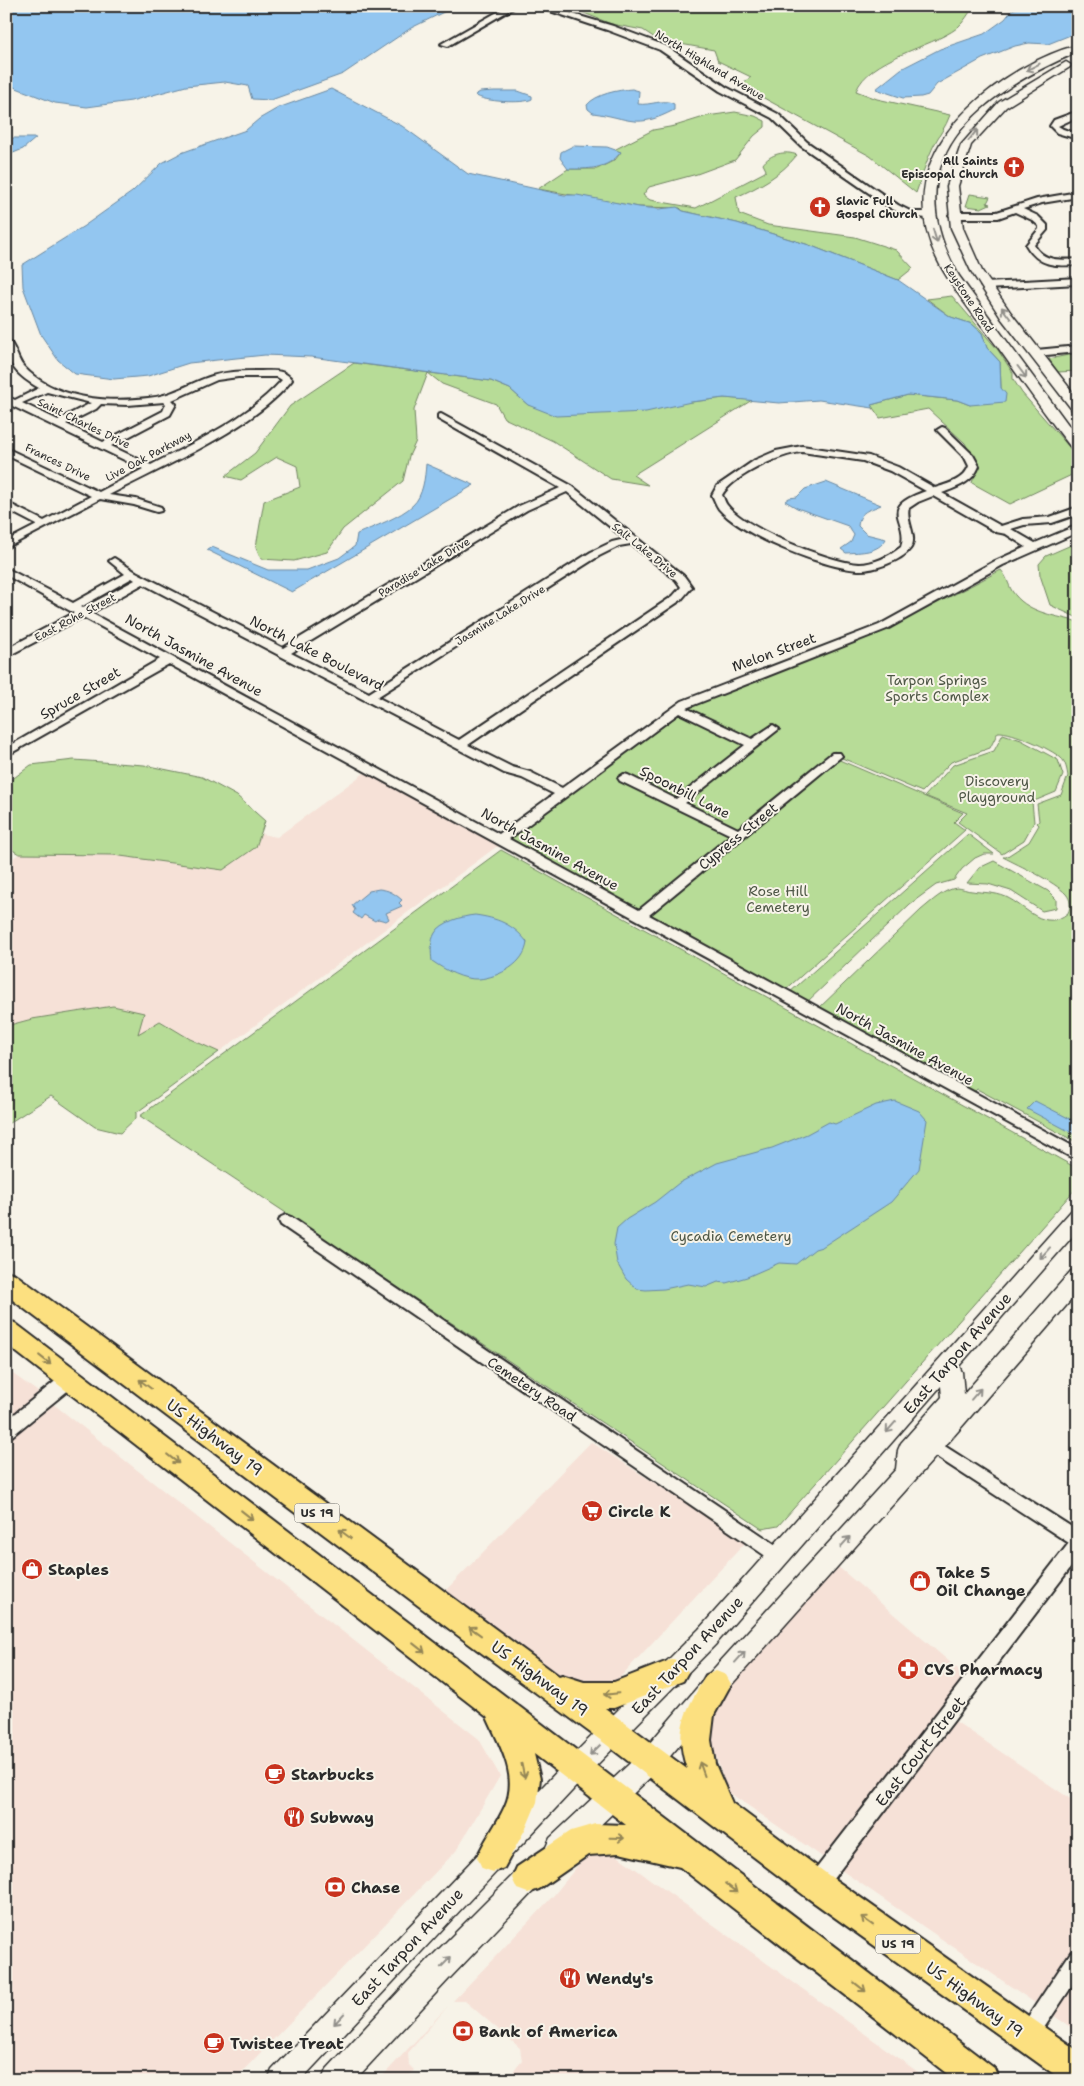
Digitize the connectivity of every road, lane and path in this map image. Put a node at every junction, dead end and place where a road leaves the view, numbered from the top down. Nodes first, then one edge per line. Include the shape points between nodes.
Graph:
1 (514, 6) edge
2 (539, 6) edge
3 (445, 44) dead end
4 (1078, 48) edge
5 (1078, 60) edge
6 (1076, 106) dead end
7 (1077, 116) edge
8 (1078, 137) edge
9 (933, 170) junction
10 (1078, 194) edge
11 (1015, 209) junction
12 (930, 215) junction
13 (953, 215) junction
14 (1078, 262) edge
15 (974, 268) junction
16 (1078, 281) edge
17 (985, 286) junction
18 (6, 342) edge
19 (1078, 349) edge
20 (1036, 353) junction
21 (46, 389) junction
22 (166, 398) junction
23 (11, 401) edge
24 (98, 402) junction
25 (1078, 408) edge
26 (441, 417) dead end
27 (58, 424) junction
28 (942, 430) dead end
29 (103, 446) junction
30 (1078, 447) edge
31 (6, 451) edge
32 (151, 469) junction
33 (568, 488) junction
34 (934, 492) junction
35 (98, 496) junction
36 (6, 505) edge
37 (157, 508) dead end
38 (1078, 510) edge
39 (45, 525) junction
40 (1078, 528) edge
41 (1000, 530) junction
42 (634, 540) junction
43 (6, 545) edge
44 (1031, 548) junction
45 (114, 561) dead end
46 (6, 571) edge
47 (132, 574) junction
48 (144, 580) junction
49 (78, 609) junction
50 (283, 652) junction
51 (6, 654) edge
52 (169, 659) junction
53 (370, 697) junction
54 (677, 708) junction
55 (773, 729) dead end
56 (461, 744) junction
57 (753, 744) junction
58 (6, 753) edge
59 (836, 756) dead end
60 (624, 778) dead end
61 (558, 796) junction
62 (677, 804) junction
63 (734, 832) dead end
64 (500, 838) junction
65 (639, 916) junction
66 (1078, 1156) edge
67 (1078, 1216) edge
68 (286, 1221) dead end
69 (1078, 1277) edge
70 (6, 1281) edge
71 (6, 1330) edge
72 (946, 1364) junction
73 (70, 1379) junction
74 (6, 1431) edge
75 (932, 1445) junction
76 (907, 1472) junction
77 (1078, 1540) edge
78 (1078, 1545) edge
79 (779, 1556) junction
80 (673, 1672) junction
81 (547, 1683) junction
82 (716, 1684) junction
83 (499, 1710) junction
84 (614, 1732) junction
85 (651, 1760) junction
86 (577, 1768) junction
87 (613, 1795) junction
88 (721, 1813) junction
89 (493, 1857) junction
90 (693, 1858) junction
91 (528, 1878) junction
92 (816, 1885) junction
93 (1078, 1959) edge
94 (1027, 2036) junction
95 (1078, 2071) edge
96 (282, 2080) edge
97 (336, 2080) edge
98 (982, 2080) edge

1 - 3 street
2 - 12 street, North Highland Avenue via 663,48 723,89 775,116 804,144 894,207 911,214
4 -> 9 main road, Keystone Road via 1027,70 980,102 948,138
13 -> 5 main road, Keystone Road via 951,194 955,170 968,142 992,114 1017,93
6 - 7 street
7 - 8 street via 1054,126 1060,132
9 - 12 main road, Keystone Road via 928,194
9 - 13 main road via 940,180 940,209
10 - 11 street via 1045,199
11 - 13 street via 990,216
11 - 14 street via 1043,225 1044,230 1030,244 1036,256 1051,262
12 - 15 main road via 945,223 953,249
12 -> 30 main road, Keystone Road via 940,251 959,286
13 - 15 main road, Keystone Road
15 - 17 main road, Keystone Road
16 - 17 street
20 -> 17 main road, Keystone Road
18 - 21 street via 17,366
19 - 20 street
20 - 25 main road, Keystone Road
21 - 23 street
21 - 24 street
22 - 24 street
22 - 29 street via 170,404 167,413
22 - 32 street, Live Oak Parkway via 224,375 273,374 287,380 283,388 242,419
23 - 27 street, Saint Charles Drive
24 - 27 street
26 - 33 street, Salt Lake Drive
27 - 29 street, Saint Charles Drive
28 - 34 street via 974,466 972,473 965,478
29 - 32 street, Saint Charles Drive
31 - 35 street, Frances Drive
32 - 35 street, Live Oak Parkway
33 - 42 street, Salt Lake Drive
33 - 50 street, Paradise Lake Drive via 523,508
34 - 34 street via 894,469 865,458 800,449 773,454 721,488 717,497 720,504 748,528 830,562 863,567 888,559 906,548 909,535 902,514 904,508
34 - 41 street
35 - 37 street, Frances Drive
35 - 39 street, Live Oak Parkway
36 - 39 street
38 - 41 street via 1052,520 1022,522
39 - 43 street, Live Oak Parkway
40 - 44 street, Melon Street
41 - 44 street via 1003,535
42 - 53 street, Jasmine Lake Drive via 594,554
42 - 56 street, Salt Lake Drive via 684,581 686,590
44 - 54 street, Melon Street via 878,629
45 - 47 street, North Lake Boulevard
46 - 49 street, North Jasmine Avenue
47 - 48 street, North Lake Boulevard
47 - 49 street
48 - 49 street, East Rohe Street
48 - 50 street, North Lake Boulevard
49 - 51 street, East Rohe Street
49 - 52 street, North Jasmine Avenue
50 - 53 street, North Lake Boulevard
52 - 58 street, Spruce Street
52 - 64 street, North Jasmine Avenue
53 - 56 street, North Lake Boulevard
54 - 57 street
54 - 61 street, Melon Street
55 - 57 street
56 - 61 street, North Lake Boulevard via 508,770 519,780
57 - 62 street
59 - 65 street, Cypress Street
60 - 62 street, Spoonbill Lane
61 - 64 street, Melon Street
62 - 63 street, Spoonbill Lane
64 - 65 street, North Jasmine Avenue
65 - 66 street, North Jasmine Avenue
67 -> 72 main road, East Tarpon Avenue
68 - 79 street, Cemetery Road
75 -> 69 main road
81 -> 70 highway, US Highway 19 / US 19
71 -> 73 highway
72 - 76 main road via 951,1372 953,1399 909,1450
72 -> 79 main road, East Tarpon Avenue
73 - 74 street
73 -> 83 highway
75 - 76 main road
75 - 77 street
82 -> 76 main road
78 - 92 street, East Court Street
79 - 80 main road, East Tarpon Avenue
80 -> 81 highway via 614,1695 584,1695
80 - 84 main road, East Tarpon Avenue
81 - 84 highway, US Highway 19 / US 19
82 - 85 main road
88 -> 82 highway via 700,1767 695,1744 700,1714
83 - 86 highway
83 -> 89 highway via 520,1754 525,1779 523,1801
84 - 85 highway, US Highway 19 / US 19
84 -> 86 main road, East Tarpon Avenue
85 - 87 main road
85 - 88 highway, US Highway 19 / US 19
86 - 87 highway
86 - 89 main road, East Tarpon Avenue
87 - 90 highway
87 - 91 main road
88 - 92 highway, US Highway 19 / US 19
89 -> 96 main road, East Tarpon Avenue
91 -> 90 highway via 582,1841 592,1839 628,1838
90 -> 98 highway
97 -> 91 main road
94 -> 92 highway, US Highway 19 / US 19
93 - 94 street
94 - 95 highway, US Highway 19 / US 19

